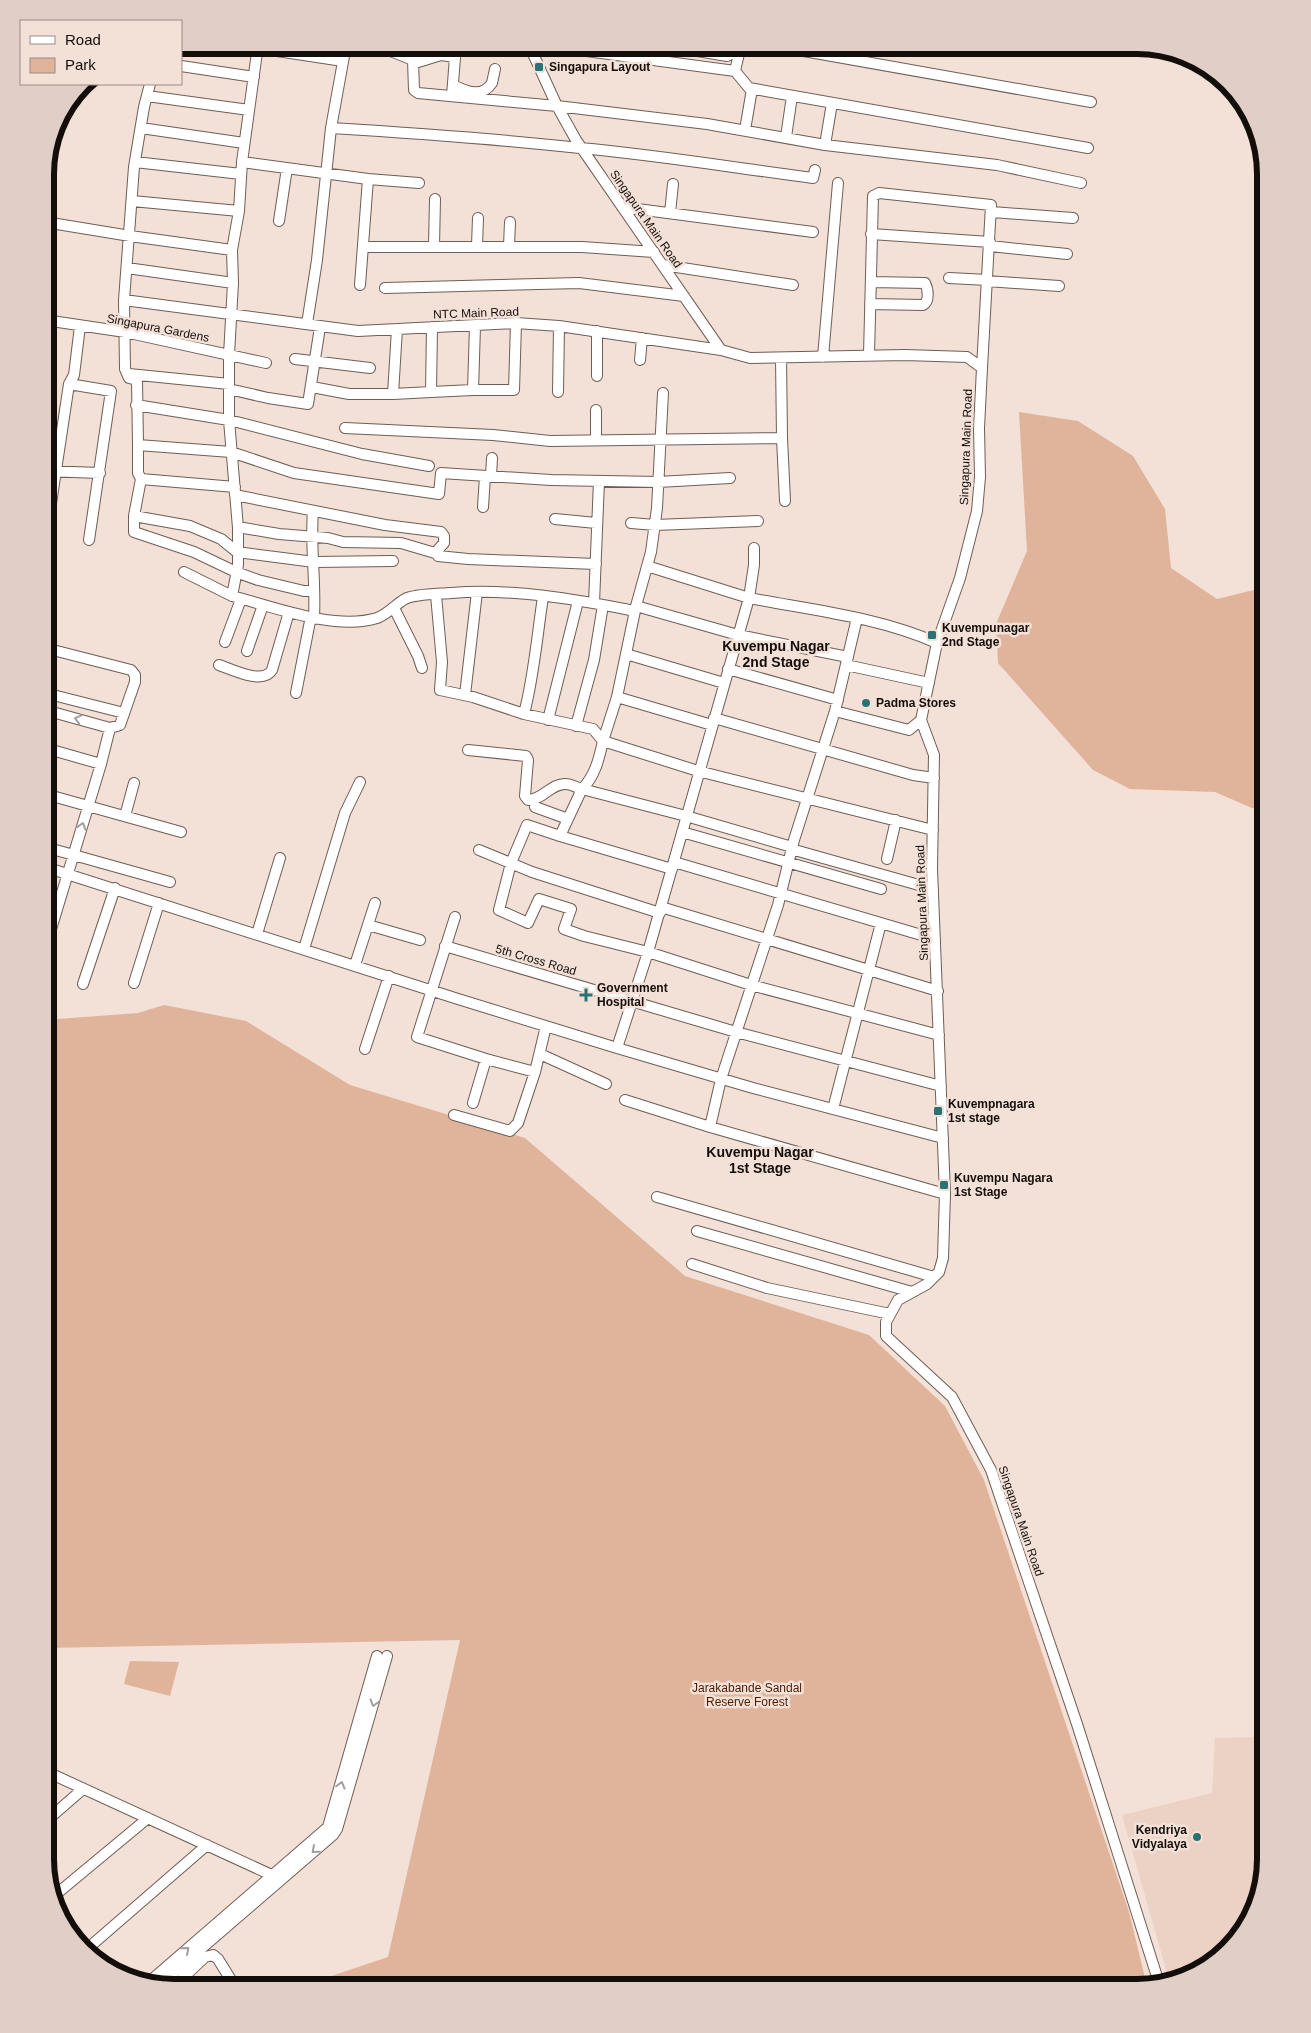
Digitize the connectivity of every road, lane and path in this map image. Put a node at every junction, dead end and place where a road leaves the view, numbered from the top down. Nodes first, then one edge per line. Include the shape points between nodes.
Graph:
1 (257, 54) edge
2 (317, 54) edge
3 (344, 54) edge
4 (399, 54) edge
5 (533, 54) edge
6 (608, 54) edge
7 (715, 54) edge
8 (731, 54) edge
9 (739, 54) edge
10 (821, 54) edge
11 (343, 61) junction
12 (415, 63) junction
13 (182, 66) edge
14 (495, 69) dead end
15 (734, 71) junction
16 (254, 77) junction
17 (150, 85) edge
18 (752, 89) junction
19 (452, 90) junction
20 (147, 96) junction
21 (792, 96) junction
22 (832, 102) junction
23 (1091, 102) dead end
24 (557, 106) junction
25 (249, 110) junction
26 (141, 128) junction
27 (331, 128) junction
28 (745, 130) junction
29 (786, 137) junction
30 (244, 143) junction
31 (825, 145) junction
32 (582, 148) junction
33 (1088, 148) dead end
34 (135, 162) junction
35 (242, 162) junction
36 (287, 168) junction
37 (815, 170) dead end
38 (327, 172) junction
39 (241, 174) junction
40 (368, 179) junction
41 (419, 183) dead end
42 (1081, 183) dead end
43 (673, 184) dead end
44 (838, 184) dead end
45 (435, 199) dead end
46 (132, 201) junction
47 (622, 207) junction
48 (239, 211) junction
49 (992, 212) junction
50 (670, 213) junction
51 (478, 218) dead end
52 (1073, 218) dead end
53 (279, 221) dead end
54 (510, 222) dead end
55 (54, 223) edge
56 (813, 232) dead end
57 (872, 234) junction
58 (130, 236) junction
59 (990, 244) junction
60 (434, 246) junction
61 (477, 246) junction
62 (509, 246) junction
63 (362, 247) junction
64 (232, 250) junction
65 (654, 252) junction
66 (1067, 254) dead end
67 (663, 265) junction
68 (127, 268) junction
69 (949, 278) dead end
70 (988, 281) junction
71 (871, 282) junction
72 (233, 283) junction
73 (793, 285) dead end
74 (360, 286) dead end
75 (1059, 286) dead end
76 (385, 288) dead end
77 (684, 296) junction
78 (124, 300) junction
79 (870, 304) junction
80 (231, 315) junction
81 (54, 322) edge
82 (516, 323) junction
83 (306, 324) junction
84 (80, 326) junction
85 (475, 326) junction
86 (560, 326) junction
87 (320, 327) junction
88 (432, 327) junction
89 (397, 329) junction
90 (598, 331) junction
91 (125, 332) junction
92 (642, 338) junction
93 (721, 350) junction
94 (229, 355) junction
95 (869, 356) junction
96 (823, 357) junction
97 (782, 358) junction
98 (296, 359) dead end
99 (640, 360) dead end
100 (314, 361) junction
101 (266, 363) dead end
102 (370, 368) dead end
103 (982, 368) junction
104 (126, 374) junction
105 (597, 376) dead end
106 (69, 384) junction
107 (229, 386) junction
108 (312, 387) junction
109 (473, 390) junction
110 (431, 392) junction
111 (558, 392) dead end
112 (663, 393) dead end
113 (394, 394) junction
114 (136, 405) junction
115 (596, 410) dead end
116 (229, 420) junction
117 (345, 428) dead end
118 (782, 438) junction
119 (596, 440) junction
120 (660, 441) junction
121 (138, 444) junction
122 (231, 452) junction
123 (54, 453) edge
124 (492, 458) dead end
125 (429, 466) dead end
126 (54, 472) edge
127 (100, 473) junction
128 (488, 476) junction
129 (730, 478) dead end
130 (140, 479) junction
131 (599, 481) junction
132 (658, 482) junction
133 (235, 491) junction
134 (785, 501) dead end
135 (483, 507) dead end
136 (313, 511) junction
137 (134, 516) junction
138 (555, 519) dead end
139 (758, 521) dead end
140 (596, 523) junction
141 (631, 523) dead end
142 (655, 525) junction
143 (238, 527) junction
144 (311, 537) junction
145 (89, 540) dead end
146 (754, 548) dead end
147 (237, 552) junction
148 (438, 556) dead end
149 (393, 561) dead end
150 (314, 562) junction
151 (596, 564) junction
152 (647, 566) junction
153 (184, 572) dead end
154 (236, 572) junction
155 (314, 591) junction
156 (477, 592) junction
157 (436, 595) junction
158 (543, 597) junction
159 (236, 598) junction
160 (749, 598) junction
161 (578, 601) junction
162 (599, 604) junction
163 (263, 605) junction
164 (394, 608) junction
165 (636, 608) junction
166 (289, 612) junction
167 (313, 617) junction
168 (857, 618) junction
169 (738, 635) junction
170 (225, 642) dead end
171 (937, 643) junction
172 (54, 650) edge
173 (247, 651) dead end
174 (626, 654) junction
175 (847, 661) junction
176 (219, 666) dead end
177 (422, 668) dead end
178 (728, 669) junction
179 (724, 683) junction
180 (929, 683) junction
181 (296, 693) dead end
182 (54, 695) edge
183 (465, 695) junction
184 (617, 697) junction
185 (838, 700) junction
186 (835, 711) junction
187 (54, 712) edge
188 (124, 713) junction
189 (524, 714) junction
190 (548, 720) junction
191 (921, 720) junction
192 (713, 722) junction
193 (576, 726) junction
194 (110, 728) junction
195 (603, 741) junction
196 (468, 750) dead end
197 (823, 750) junction
198 (54, 751) edge
199 (101, 764) junction
200 (698, 771) junction
201 (934, 778) junction
202 (360, 782) dead end
203 (134, 784) dead end
204 (582, 789) junction
205 (54, 797) edge
206 (807, 798) junction
207 (88, 806) junction
208 (535, 808) dead end
209 (125, 816) junction
210 (686, 816) junction
211 (568, 819) junction
212 (896, 820) junction
213 (933, 830) junction
214 (180, 832) dead end
215 (682, 832) junction
216 (560, 836) junction
217 (54, 848) edge
218 (792, 848) junction
219 (479, 850) dead end
220 (74, 854) junction
221 (280, 858) dead end
222 (887, 858) dead end
223 (511, 863) junction
224 (788, 863) junction
225 (673, 866) junction
226 (54, 869) edge
227 (68, 873) junction
228 (170, 882) dead end
229 (115, 888) junction
230 (881, 889) dead end
231 (933, 889) junction
232 (781, 893) junction
233 (159, 903) junction
234 (375, 903) dead end
235 (660, 910) junction
236 (455, 916) dead end
237 (54, 919) edge
238 (881, 923) junction
239 (368, 925) junction
240 (257, 934) junction
241 (766, 939) junction
242 (935, 939) junction
243 (420, 940) dead end
244 (445, 946) junction
245 (304, 949) junction
246 (648, 952) junction
247 (355, 965) junction
248 (870, 970) junction
249 (389, 976) junction
250 (134, 983) dead end
251 (83, 984) dead end
252 (751, 985) junction
253 (432, 990) junction
254 (938, 991) junction
255 (634, 1002) junction
256 (858, 1013) junction
257 (546, 1026) junction
258 (736, 1032) junction
259 (939, 1035) junction
260 (617, 1048) junction
261 (365, 1049) dead end
262 (540, 1054) junction
263 (486, 1059) junction
264 (845, 1061) junction
265 (535, 1072) junction
266 (721, 1079) junction
267 (606, 1084) dead end
268 (941, 1086) junction
269 (625, 1100) dead end
270 (472, 1103) dead end
271 (833, 1109) junction
272 (454, 1115) dead end
273 (710, 1127) junction
274 (943, 1138) junction
275 (945, 1194) junction
276 (657, 1197) dead end
277 (697, 1231) dead end
278 (692, 1264) dead end
279 (934, 1277) junction
280 (912, 1292) junction
281 (890, 1314) junction
282 (382, 1656) dead end
283 (54, 1775) edge
284 (83, 1788) junction
285 (54, 1814) edge
286 (148, 1818) junction
287 (207, 1845) junction
288 (277, 1877) junction
289 (59, 1892) edge
290 (91, 1945) edge
291 (186, 1968) junction
292 (155, 1977) edge
293 (1157, 1977) edge
294 (169, 1979) edge
295 (178, 1979) edge
296 (230, 1979) edge

1 - 16 street
2 - 11 street
3 - 11 street
4 - 12 street
5 - 24 street, Singapura Main Road
6 - 15 street
7 - 8 street
9 - 15 street
10 - 23 street
11 - 27 street
12 - 19 street via 415,92
12 - 19 street via 441,55 455,57
13 - 16 street
14 - 19 street via 492,83 480,93
15 - 18 street via 746,87
16 - 25 street
17 - 20 street
18 - 21 street
18 - 28 street
19 - 24 street
20 - 25 street
20 - 26 street
21 - 22 street
21 - 29 street
22 - 31 street
22 - 33 street
24 - 28 street
24 - 32 street, Singapura Main Road
25 - 30 street
26 - 30 street
26 - 34 street
27 - 32 street
27 - 38 street
28 - 29 street
29 - 31 street
30 - 35 street
31 - 42 street via 997,165
32 - 37 street via 813,178
32 - 47 street, Singapura Main Road
34 - 39 street
34 - 46 street
35 - 36 street
35 - 39 street
36 - 38 street
36 - 53 street
38 - 40 street
38 - 83 street
39 - 48 street
40 - 41 street
40 - 63 street
43 - 50 street
44 - 96 street
45 - 60 street
46 - 48 street
46 - 58 street
47 - 50 street
47 - 65 street, Singapura Main Road
48 - 64 street
49 - 52 street
49 - 57 street via 990,205 876,194 873,196
49 - 59 street, Singapura Main Road
50 - 56 street
51 - 61 street
54 - 62 street
55 - 58 street
57 - 59 street
57 - 71 street
58 - 64 street
58 - 68 street
59 - 66 street
59 - 70 street, Singapura Main Road
60 - 61 street
60 - 63 street
61 - 62 street
62 - 65 street
63 - 74 street
64 - 72 street
65 - 67 street, Singapura Main Road
67 - 73 street
67 - 77 street, Singapura Main Road
68 - 72 street
68 - 78 street
69 - 70 street
70 - 75 street
70 - 103 street, Singapura Main Road
71 - 79 street
71 - 79 street via 925,282 928,289 927,301 923,305
72 - 80 street
76 - 77 street via 579,283
77 - 93 street, Singapura Main Road
78 - 80 street, NTC Main Road
78 - 91 street
79 - 95 street
80 - 83 street, NTC Main Road
80 - 94 street
81 - 84 street, Singapura Gardens
82 - 85 street, NTC Main Road
82 - 86 street, NTC Main Road
82 - 109 street via 514,390
83 - 87 street, NTC Main Road
84 - 91 street, Singapura Gardens
84 - 106 street via 74,374
85 - 88 street, NTC Main Road
85 - 109 street
86 - 90 street, NTC Main Road
86 - 111 street
87 - 89 street, NTC Main Road via 358,331
87 - 100 street
88 - 89 street, NTC Main Road
88 - 110 street
89 - 113 street
90 - 92 street, NTC Main Road
90 - 105 street
91 - 94 street, Singapura Gardens
91 - 104 street
92 - 93 street, NTC Main Road
92 - 99 street
93 - 97 street via 750,358
94 - 101 street, Singapura Gardens
94 - 107 street
95 - 96 street
95 - 103 street via 967,358
96 - 97 street
97 - 118 street
98 - 100 street
100 - 102 street
100 - 108 street
103 - 171 street, Singapura Main Road via 977,511 960,578
104 - 107 street
104 - 114 street via 137,380
106 - 123 street
106 - 127 street via 111,391
107 - 108 street via 268,398 308,404
107 - 116 street
108 - 113 street via 349,394
109 - 110 street
110 - 113 street
112 - 120 street
114 - 116 street
114 - 121 street
115 - 119 street
116 - 122 street
116 - 125 street via 329,446
117 - 119 street via 550,441
118 - 120 street
118 - 134 street
119 - 120 street
120 - 132 street
121 - 122 street
121 - 130 street
122 - 128 street via 294,473 439,494 441,473
122 - 133 street
124 - 128 street
126 - 127 street
127 - 145 street
128 - 131 street
128 - 135 street
129 - 132 street
130 - 133 street
130 - 137 street
131 - 132 street
131 - 140 street
132 - 142 street
133 - 136 street
133 - 143 street
136 - 144 street
136 - 144 street via 441,532 444,543 435,553 401,543
137 - 147 street via 190,526 220,538
137 - 154 street via 134,532 194,552
138 - 140 street
139 - 142 street
140 - 151 street
141 - 142 street
142 - 152 street
143 - 144 street
143 - 147 street
144 - 150 street
146 - 160 street
147 - 150 street
147 - 154 street
148 - 151 street
149 - 150 street
150 - 155 street
151 - 162 street
152 - 160 street
152 - 165 street
153 - 159 street
154 - 155 street via 286,587
154 - 159 street
155 - 167 street
156 - 157 street
156 - 158 street via 501,591
156 - 183 street
157 - 164 street via 406,598
157 - 183 street via 442,662 440,690
158 - 161 street
158 - 189 street via 532,686
159 - 163 street
159 - 170 street
160 - 168 street
160 - 169 street
161 - 162 street
161 - 190 street
162 - 165 street
162 - 193 street via 594,660
163 - 166 street
163 - 173 street
164 - 167 street via 378,617 353,622
164 - 177 street
165 - 169 street
165 - 174 street
166 - 167 street
166 - 176 street via 269,676
167 - 181 street
168 - 171 street via 913,632
168 - 175 street
169 - 175 street
169 - 178 street
171 - 180 street, Singapura Main Road
172 - 188 street via 131,670 135,682
174 - 179 street
174 - 184 street
175 - 180 street
175 - 185 street
178 - 179 street
178 - 185 street
179 - 192 street
180 - 191 street, Singapura Main Road
182 - 188 street
183 - 189 street
184 - 192 street
184 - 195 street
185 - 186 street
186 - 191 street via 910,730
186 - 197 street
194 -> 187 street
188 - 194 street via 120,725
189 - 190 street
190 - 193 street
191 - 201 street, Singapura Main Road via 934,755
192 - 197 street
192 - 200 street
193 - 195 street via 593,729
194 - 199 street
195 - 200 street
195 - 204 street via 598,764
196 - 204 street via 526,756 525,796 528,800 534,800 555,786 566,784
197 - 201 street
197 - 206 street
198 - 199 street
199 - 207 street
200 - 206 street
200 - 210 street
201 - 213 street, Singapura Main Road
202 - 245 street via 345,813
203 - 209 street
204 - 210 street
204 - 211 street
205 - 207 street
206 - 212 street
206 - 218 street
207 - 209 street
220 -> 207 street
208 - 211 street
209 - 214 street
210 - 215 street
210 - 218 street
211 - 216 street
212 - 213 street
212 - 222 street
213 - 231 street, Singapura Main Road
215 - 224 street
215 - 225 street
216 - 223 street via 527,825
216 - 225 street
217 - 220 street
218 - 224 street
218 - 231 street
219 - 223 street
220 - 227 street
220 - 228 street
221 - 240 street
223 - 235 street
223 - 246 street via 499,910 528,923 539,899 571,909 564,929
224 - 230 street
224 - 232 street
225 - 232 street
225 - 235 street
226 - 227 street
227 - 229 street
227 - 237 street
229 - 233 street
229 - 251 street
231 - 242 street, Singapura Main Road
232 - 238 street
232 - 241 street
233 - 240 street
233 - 250 street
234 - 239 street
235 - 241 street
235 - 246 street
236 - 244 street
238 - 242 street
238 - 248 street
239 - 243 street
239 - 247 street
240 - 245 street
241 - 248 street
241 - 252 street
242 - 254 street, Singapura Main Road
244 - 253 street
244 - 255 street, 5th Cross Road
245 - 247 street
246 - 252 street
246 - 255 street
247 - 249 street
248 - 254 street
248 - 256 street
249 - 253 street
249 - 261 street
252 - 256 street
252 - 258 street
253 - 257 street
253 - 263 street via 417,1037
254 - 259 street, Singapura Main Road
255 - 258 street, 5th Cross Road
255 - 260 street
256 - 259 street
256 - 264 street
257 - 260 street
257 - 262 street
258 - 264 street, 5th Cross Road
258 - 266 street
259 - 268 street, Singapura Main Road
260 - 266 street
262 - 265 street
262 - 267 street
263 - 265 street
263 - 270 street
264 - 268 street, 5th Cross Road
264 - 271 street
265 - 272 street via 518,1123 510,1130
266 - 271 street
266 - 273 street
268 - 274 street, Singapura Main Road
269 - 273 street
271 - 274 street
273 - 275 street
274 - 275 street, Singapura Main Road
275 - 279 street, Singapura Main Road via 943,1258
276 - 279 street
277 - 280 street
278 - 281 street via 767,1288
279 - 280 street
280 - 281 street via 898,1300
281 - 293 street, Singapura Main Road via 886,1322 886,1336 952,1397 991,1470 1080,1733
282 - 288 street via 338,1829
283 - 284 street
284 - 285 street
284 - 286 street
286 - 287 street
286 - 289 street
287 - 288 street
287 - 290 street
288 - 291 street
292 -> 288 street
291 - 294 street
291 - 295 street
291 - 296 street via 213,1955

